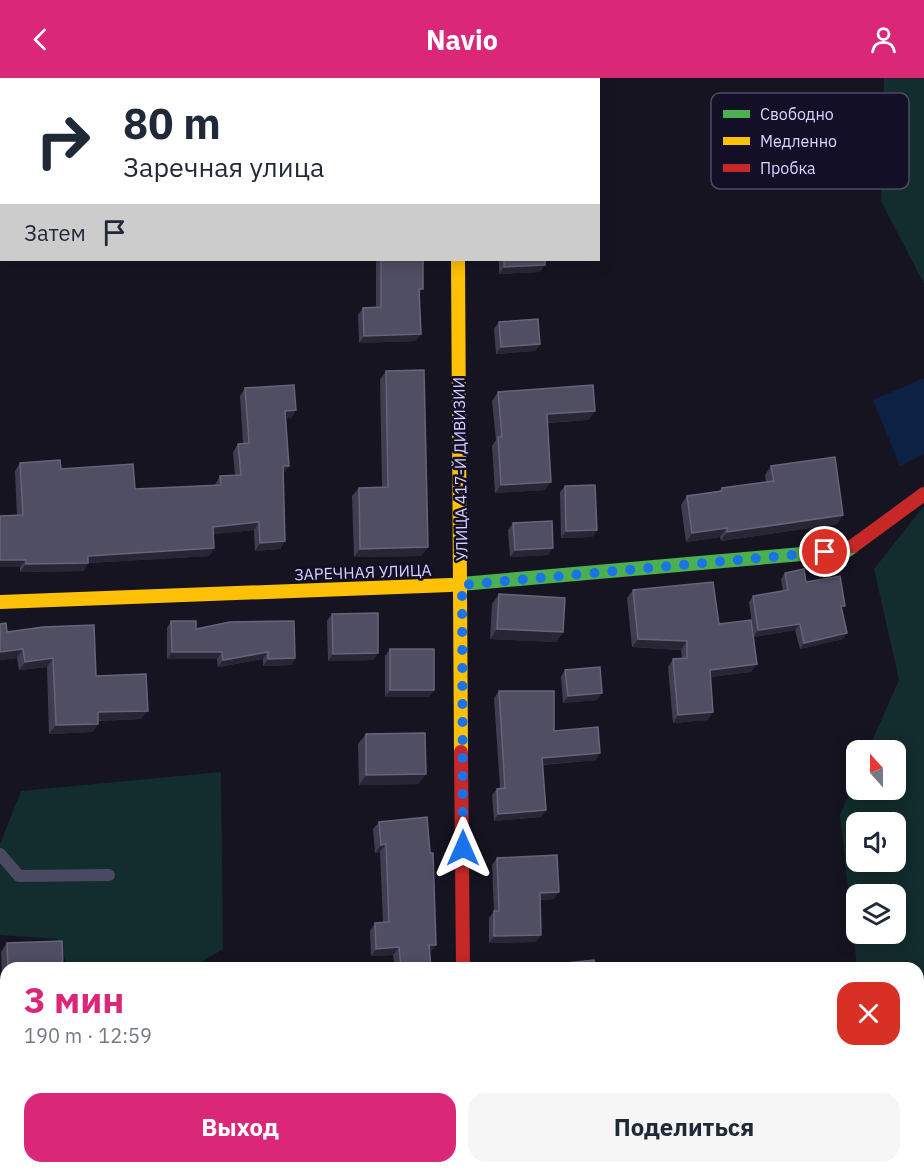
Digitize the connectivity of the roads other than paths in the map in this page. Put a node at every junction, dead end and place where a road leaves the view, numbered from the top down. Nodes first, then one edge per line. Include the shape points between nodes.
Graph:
1 (458, 261) edge
2 (924, 494) edge
3 (462, 585) junction
4 (0, 602) edge
5 (0, 854) edge
6 (109, 875) dead end
7 (463, 962) edge

1 - 3 street, УЛИЦА 417-Й ДИВИЗИИ
2 - 3 street, ЗАРЕЧНАЯ УЛИЦА via 848,550
3 - 4 street, ЗАРЕЧНАЯ УЛИЦА
3 - 7 street, УЛИЦА 417-Й ДИВИЗИИ
5 - 6 lane via 19,876

